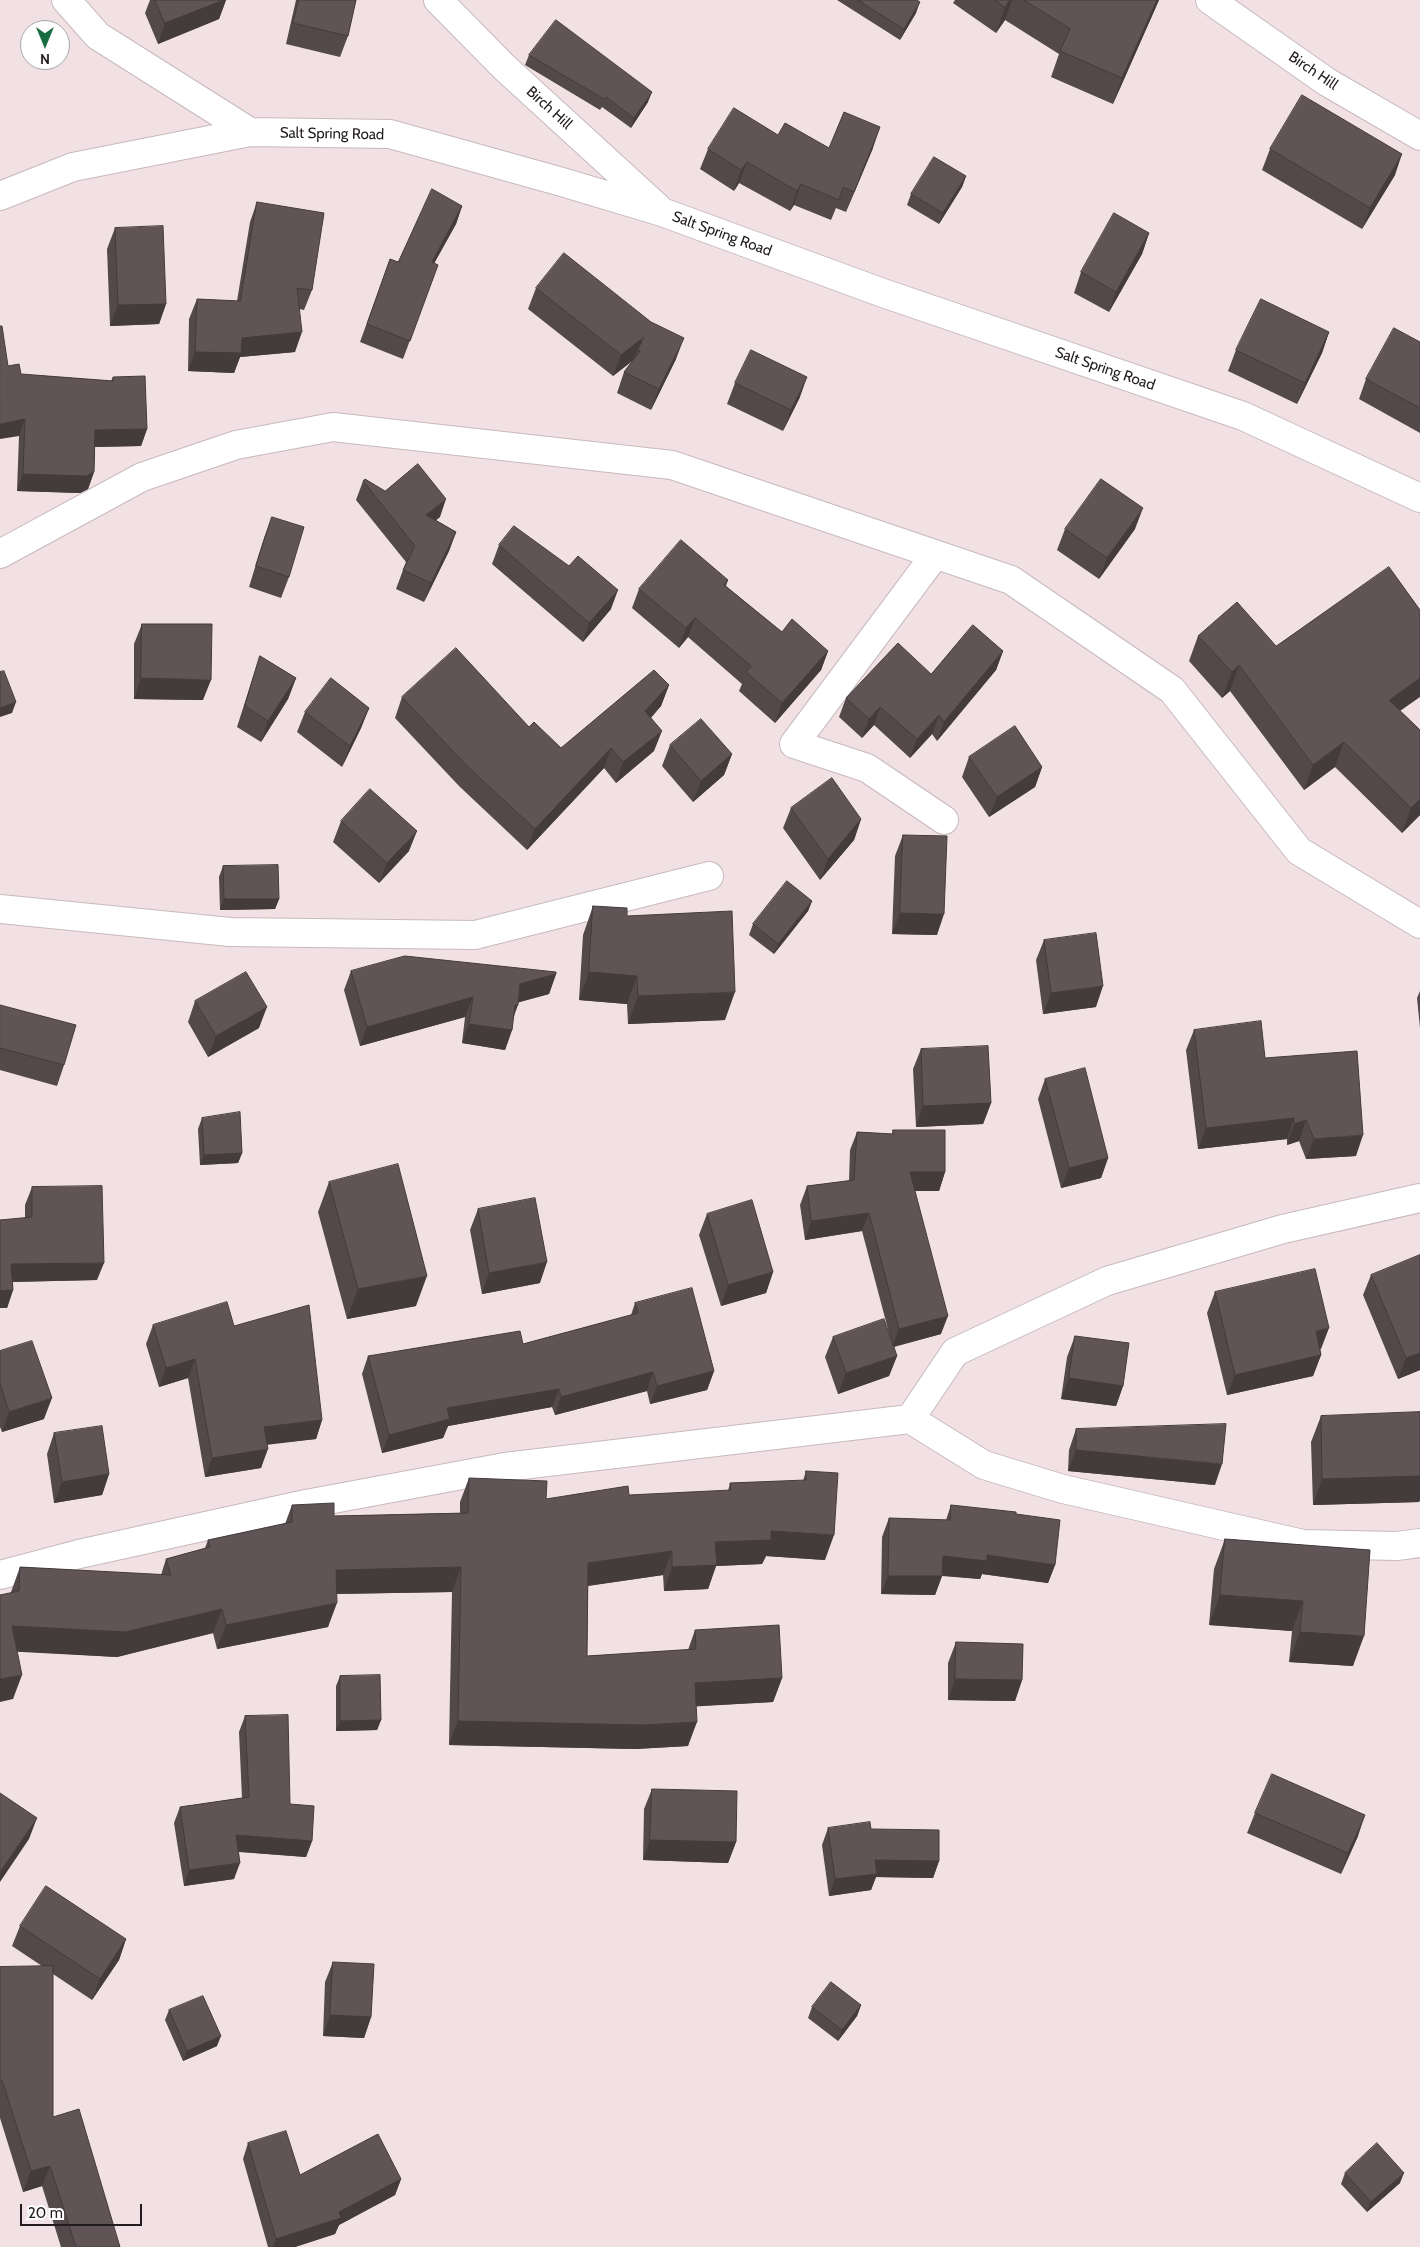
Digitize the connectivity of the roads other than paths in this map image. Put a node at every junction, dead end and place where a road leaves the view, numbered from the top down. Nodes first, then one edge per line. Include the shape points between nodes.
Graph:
1 (66, 0) edge
2 (438, 0) edge
3 (1210, 0) edge
4 (250, 132) junction
5 (1420, 136) edge
6 (0, 196) edge
7 (662, 212) junction
8 (1420, 498) edge
9 (0, 554) edge
10 (935, 555) junction
11 (944, 820) dead end
12 (708, 876) dead end
13 (0, 909) edge
14 (1420, 924) edge
15 (1420, 1198) edge
16 (910, 1419) junction
17 (1420, 1543) edge
18 (0, 1575) edge

1 - 4 street via 98,36
2 - 7 street, Birch Hill via 504,67
3 - 5 street, Birch Hill via 1327,82
4 - 6 street, Salt Spring Road via 72,166
4 - 7 street, Salt Spring Road via 390,134
7 - 8 street, Salt Spring Road via 892,296 1243,416
9 - 10 street via 142,477 236,445 333,427 672,465
10 - 11 street via 794,744 867,768
10 - 14 street via 1011,580 1172,690 1299,851
12 - 13 street via 475,934 230,932
15 - 16 street via 1283,1229 1107,1281 955,1352
16 - 17 street via 984,1465 1063,1489 1303,1544 1396,1546
16 - 18 street via 504,1467 306,1504 79,1554

